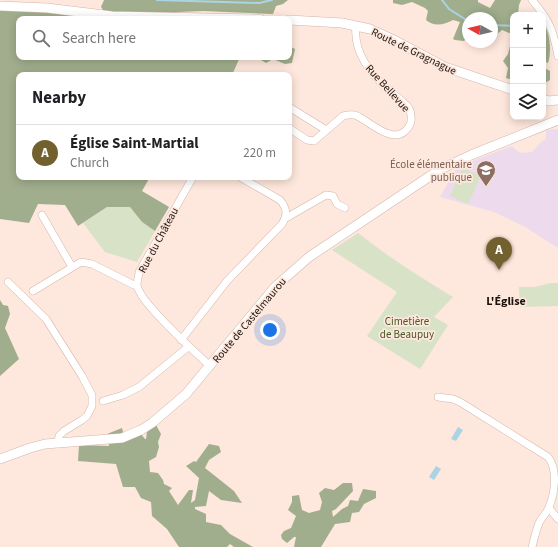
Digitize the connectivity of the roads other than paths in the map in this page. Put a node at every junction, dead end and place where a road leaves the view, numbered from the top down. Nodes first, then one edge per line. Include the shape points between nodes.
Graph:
1 (532, 0) edge
2 (0, 6) edge
3 (112, 16) edge
4 (292, 20) edge
5 (356, 26) junction
6 (558, 56) edge
7 (510, 89) edge
8 (546, 100) edge
9 (558, 100) edge
10 (292, 109) edge
11 (558, 120) edge
12 (292, 130) edge
13 (326, 130) junction
14 (190, 180) edge
15 (245, 180) edge
16 (345, 208) dead end
17 (42, 215) dead end
18 (286, 218) junction
19 (72, 267) junction
20 (8, 282) dead end
21 (137, 285) junction
22 (33, 291) dead end
23 (181, 340) junction
24 (188, 347) junction
25 (210, 366) junction
26 (438, 397) dead end
27 (103, 401) dead end
28 (58, 443) junction
29 (0, 459) edge
30 (549, 508) junction
31 (558, 519) edge
32 (532, 547) edge

1 - 6 street via 552,28
2 - 3 street via 47,8
4 - 5 street, Route de Gragnague
5 - 7 street, Route de Gragnague via 392,39 445,67
5 - 13 street, Rue Bellevue via 355,35 359,51 380,82 410,109 410,125 402,134 390,135 348,114
8 - 9 street
10 - 13 street
11 - 25 street, Route de Castelmaurou via 439,170 314,253 275,287
12 - 13 street, Rue Bellevue via 310,141 317,139
14 - 21 street, Rue du Château via 139,272
15 - 18 street via 280,200 286,211
16 - 18 street via 337,204 332,196 326,195
17 - 19 street
18 - 23 street via 227,281
19 - 21 street via 82,262 87,263
19 - 22 street
20 - 28 street via 46,318 92,395 92,406 88,416 64,430 59,436
21 - 23 street, Rue du Château via 145,301
23 - 24 street, Rue du Château
24 - 25 street, Rue du Château
24 - 27 street via 139,387
25 - 28 street, Route de Castelmaurou via 186,394 142,430 122,438
26 - 30 street via 460,402 551,460 556,469
28 - 29 street, Route de Castelmaurou via 30,448
30 - 31 street
30 - 32 street via 539,523

